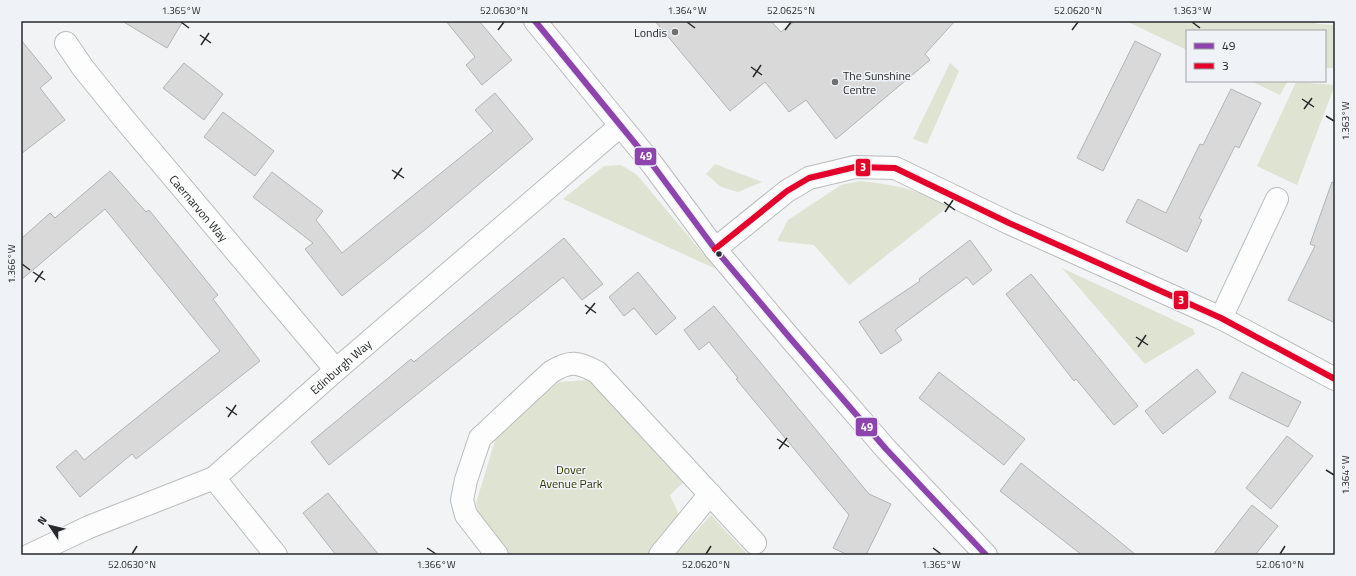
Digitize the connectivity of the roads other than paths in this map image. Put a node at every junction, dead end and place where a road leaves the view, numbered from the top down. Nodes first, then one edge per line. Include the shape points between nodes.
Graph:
1 (535, 21) edge
2 (66, 43) dead end
3 (620, 126) junction
4 (1277, 200) dead end
5 (715, 249) junction
6 (1221, 318) junction
7 (336, 370) junction
8 (1335, 379) edge
9 (214, 478) junction
10 (710, 494) junction
11 (755, 543) dead end
12 (30, 555) edge
13 (276, 555) edge
14 (497, 555) edge
15 (660, 555) edge
16 (986, 555) edge

1 - 3 street
2 - 7 street, Caernarvon Way via 125,120
3 - 5 street via 652,164
3 - 7 street, Edinburgh Way
4 - 6 street
5 - 6 street via 787,191 809,178 855,167 895,168 1009,223
5 - 16 street via 886,449
6 - 8 street
7 - 9 street, Edinburgh Way
9 - 12 street, Edinburgh Way via 89,527
9 - 13 street
10 - 11 street
10 - 14 street via 597,372 580,363 563,364 551,372 480,438 462,500 466,515
10 - 15 street

